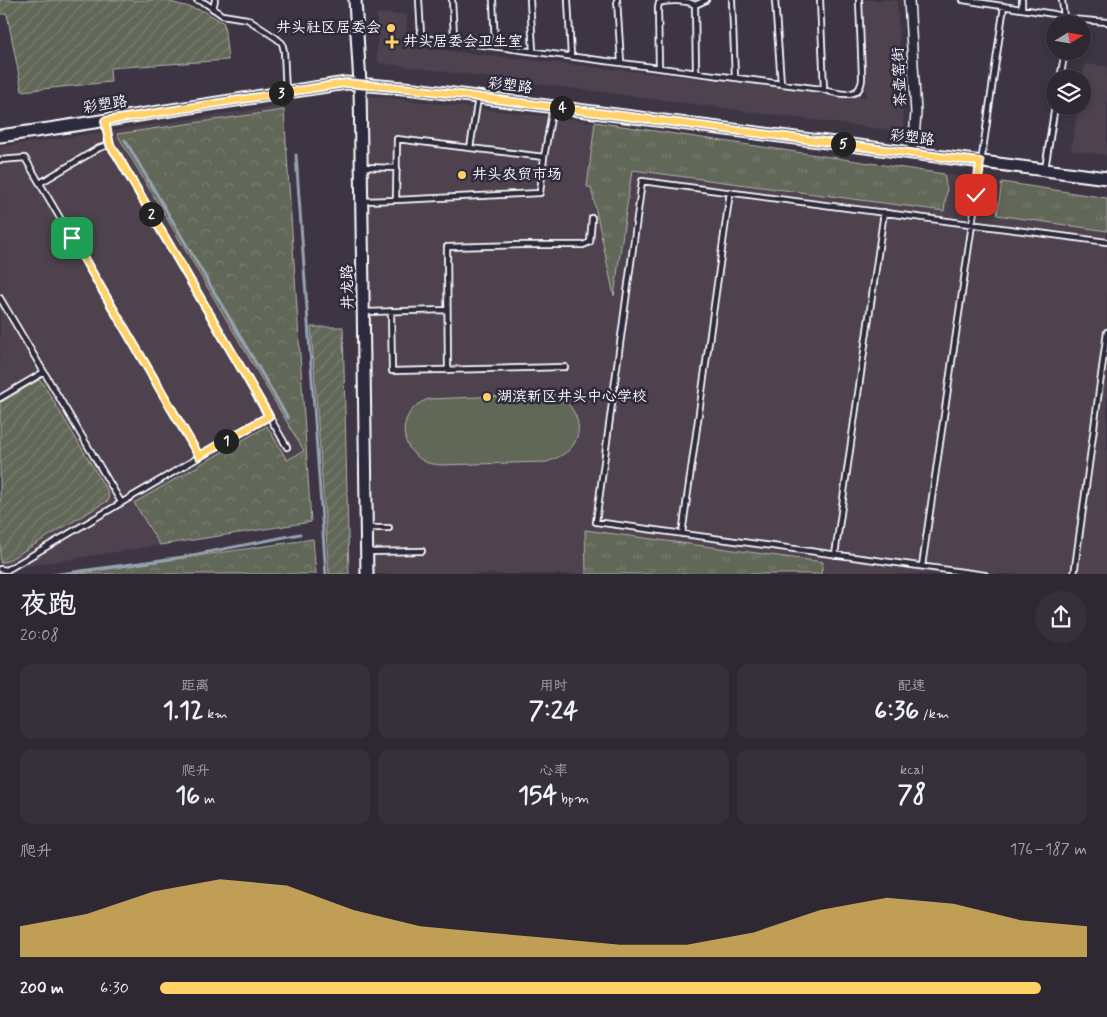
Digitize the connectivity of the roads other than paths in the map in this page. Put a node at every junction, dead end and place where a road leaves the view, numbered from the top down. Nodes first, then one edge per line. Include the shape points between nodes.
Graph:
1 (197, 0) edge
2 (215, 0) edge
3 (355, 0) edge
4 (419, 0) edge
5 (452, 0) edge
6 (492, 0) edge
7 (530, 0) edge
8 (568, 0) edge
9 (617, 0) edge
10 (704, 0) edge
11 (732, 0) edge
12 (775, 0) edge
13 (820, 0) edge
14 (859, 0) edge
15 (909, 0) edge
16 (963, 0) edge
17 (1022, 0) edge
18 (1062, 0) edge
19 (663, 1) edge
20 (695, 5) junction
21 (1004, 6) junction
22 (213, 9) junction
23 (1022, 9) junction
24 (1057, 15) edge
25 (1064, 15) edge
26 (1091, 22) edge
27 (1107, 22) edge
28 (455, 39) junction
29 (495, 46) junction
30 (533, 51) junction
31 (571, 56) junction
32 (622, 62) junction
33 (659, 67) junction
34 (696, 72) junction
35 (735, 77) junction
36 (780, 83) junction
37 (360, 84) junction
38 (824, 89) junction
39 (286, 92) junction
40 (478, 97) junction
41 (553, 106) junction
42 (1053, 115) edge
43 (105, 121) junction
44 (0, 136) edge
45 (110, 145) junction
46 (470, 148) junction
47 (911, 153) junction
48 (544, 157) junction
49 (0, 160) edge
50 (980, 162) junction
51 (361, 166) junction
52 (397, 168) junction
53 (1044, 170) junction
54 (1107, 178) edge
55 (40, 183) junction
56 (730, 192) junction
57 (396, 200) junction
58 (362, 201) junction
59 (884, 212) junction
60 (592, 218) dead end
61 (972, 224) junction
62 (1107, 242) edge
63 (0, 298) edge
64 (447, 310) junction
65 (391, 311) junction
66 (363, 312) junction
67 (1107, 332) edge
68 (565, 367) dead end
69 (448, 370) junction
70 (44, 372) junction
71 (0, 398) edge
72 (269, 416) junction
73 (287, 447) dead end
74 (199, 456) junction
75 (121, 502) junction
76 (366, 528) junction
77 (389, 528) dead end
78 (682, 534) junction
79 (422, 551) dead end
80 (367, 552) junction
81 (835, 555) junction
82 (922, 566) junction
83 (0, 569) edge
84 (367, 574) edge
85 (985, 574) edge
86 (1074, 574) edge

1 - 22 lane
2 - 22 lane
3 - 37 street, 井龙路
4 - 28 lane via 423,38
5 - 28 lane
6 - 29 lane
7 - 30 lane
8 - 31 lane
9 - 32 lane
10 - 20 lane
11 - 35 lane
12 - 36 lane
13 - 38 lane
14 - 38 lane via 861,84 853,94
15 - 47 street, 茶壶窑街 via 916,114
16 - 21 lane
17 - 23 lane
18 - 25 lane
19 - 20 lane via 692,2
19 - 33 lane via 658,8
20 - 34 lane
21 - 23 lane
21 - 50 lane
22 - 39 lane via 222,15 247,19 282,43
23 - 24 lane
26 - 27 lane
28 - 29 lane
29 - 30 lane
30 - 31 lane
31 - 32 lane
32 - 33 lane
33 - 34 lane
34 - 35 lane
35 - 36 lane
36 - 38 lane
37 - 39 street, 彩塑路
37 - 40 street, 彩塑路
37 - 51 street, 井龙路
39 - 43 street, 彩塑路
40 - 41 street, 彩塑路
40 - 46 lane
41 - 47 street, 彩塑路
41 - 48 lane
42 - 53 lane
43 - 44 street, 彩塑路
43 - 45 lane
45 - 55 lane via 99,148
45 - 72 lane
46 - 48 lane
46 - 52 lane via 397,139
47 - 50 street, 彩塑路
48 - 57 lane via 540,193
49 - 55 lane via 25,158
50 - 53 street, 彩塑路
50 - 61 lane
51 - 52 lane
51 - 58 street, 井龙路
52 - 57 lane
53 - 54 street, 彩塑路
55 - 74 lane
56 - 59 lane
56 - 78 lane
56 - 78 lane via 642,181 596,522
57 - 58 lane
58 - 66 street, 井龙路
59 - 61 lane
59 - 81 lane
60 - 64 lane via 590,242 582,245 447,247
61 - 62 lane
61 - 82 lane
63 - 70 lane
64 - 65 lane
64 - 69 lane
65 - 66 lane
65 - 69 lane via 392,371
66 - 76 street, 井龙路
67 - 86 lane
68 - 69 lane
70 - 71 lane
70 - 75 lane
72 - 73 lane
72 - 74 lane
74 - 75 lane
75 - 83 lane via 6,570
76 - 77 lane
76 - 80 street, 井龙路
78 - 81 lane
79 - 80 lane
80 - 84 street, 井龙路
81 - 82 lane
82 - 85 lane

